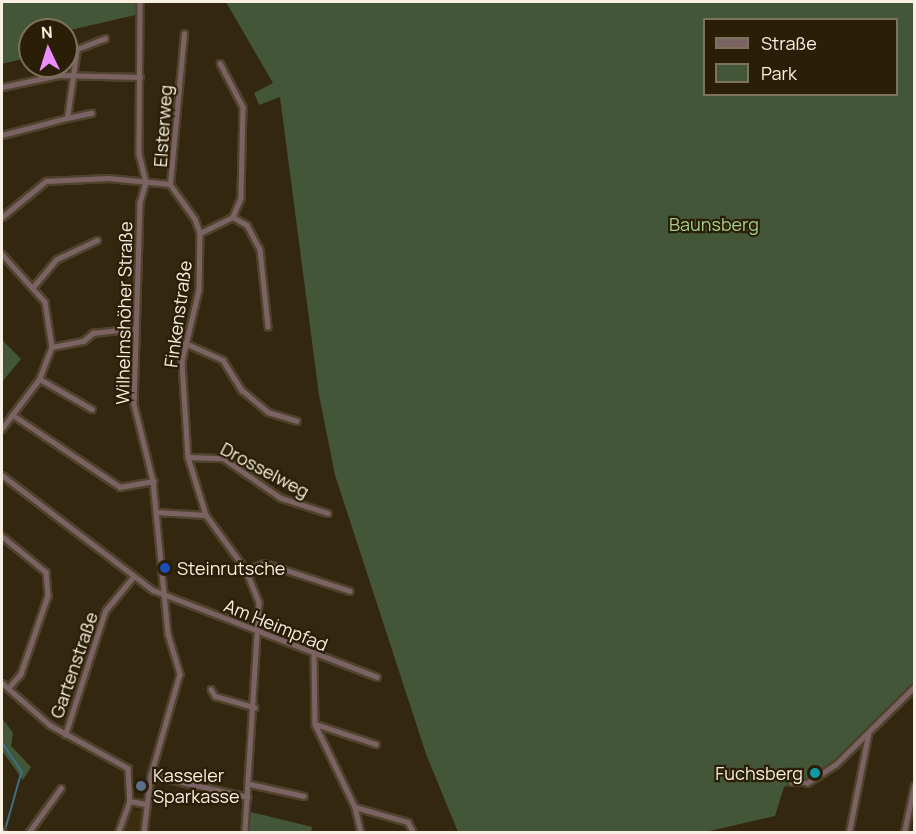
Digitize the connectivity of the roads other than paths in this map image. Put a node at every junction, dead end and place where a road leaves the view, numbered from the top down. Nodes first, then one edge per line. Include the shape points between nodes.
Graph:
1 (140, 2) edge
2 (184, 34) dead end
3 (105, 38) dead end
4 (78, 49) edge
5 (220, 63) dead end
6 (78, 77) edge
7 (140, 77) junction
8 (66, 78) edge
9 (73, 78) edge
10 (2, 87) edge
11 (91, 113) dead end
12 (67, 118) junction
13 (2, 135) edge
14 (146, 182) junction
15 (170, 184) junction
16 (4, 207) edge
17 (2, 217) edge
18 (233, 217) junction
19 (200, 232) junction
20 (98, 240) dead end
21 (2, 254) edge
22 (34, 286) junction
23 (268, 327) dead end
24 (135, 328) junction
25 (185, 343) junction
26 (52, 347) junction
27 (40, 379) junction
28 (92, 409) dead end
29 (13, 415) junction
30 (297, 421) dead end
31 (2, 429) edge
32 (188, 457) junction
33 (2, 475) edge
34 (153, 481) junction
35 (157, 512) junction
36 (328, 513) dead end
37 (206, 515) junction
38 (2, 536) edge
39 (246, 570) junction
40 (133, 576) junction
41 (350, 591) dead end
42 (165, 594) junction
43 (261, 635) junction
44 (314, 656) junction
45 (377, 677) dead end
46 (2, 683) edge
47 (915, 687) edge
48 (9, 688) junction
49 (211, 689) dead end
50 (254, 707) junction
51 (315, 724) junction
52 (65, 735) junction
53 (868, 735) junction
54 (376, 744) dead end
55 (151, 775) junction
56 (791, 783) dead end
57 (250, 784) junction
58 (915, 786) edge
59 (61, 788) dead end
60 (304, 796) dead end
61 (248, 797) junction
62 (129, 801) junction
63 (145, 804) junction
64 (355, 807) junction
65 (29, 832) edge
66 (119, 832) edge
67 (144, 832) edge
68 (245, 832) edge
69 (361, 832) edge
70 (413, 832) edge
71 (849, 832) edge
72 (904, 832) edge

1 - 7 street, Wilhelmshöher Straße
2 - 15 street, Elsterweg
3 - 4 street
5 - 18 street via 243,107 240,198
6 - 7 street
7 - 14 street, Wilhelmshöher Straße via 139,154
8 - 10 street
9 - 12 street
11 - 12 street
12 - 13 street
14 - 15 street
14 - 16 street via 46,181
14 - 24 street, Wilhelmshöher Straße via 140,205
15 - 19 street, Finkenstraße via 183,196
16 - 17 street
18 - 19 street
18 - 23 street via 247,225 260,249
19 - 25 street, Finkenstraße via 199,290
20 - 22 street via 57,259
21 - 22 street
22 - 26 street via 45,302
24 - 26 street via 93,333 83,342
24 - 34 street, Wilhelmshöher Straße via 135,404
25 - 30 street via 223,360 242,390 268,412
25 - 32 street, Finkenstraße
26 - 27 street
27 - 28 street
27 - 29 street
29 - 31 street
29 - 34 street via 120,487
32 - 36 street, Drosselweg via 223,458 281,498
32 - 37 street, Finkenstraße
33 - 40 street
34 - 35 street, Wilhelmshöher Straße
35 - 37 street
35 - 42 street, Wilhelmshöher Straße
37 - 39 street, Finkenstraße
38 - 48 street via 46,572 48,596 21,674
39 - 41 street via 264,563
39 - 43 street, Finkenstraße via 259,602
40 - 42 street
40 - 52 street, Gartenstraße via 105,610
42 - 43 street, Am Heimpfad
42 - 55 street, Wilhelmshöher Straße via 168,634 180,674
43 - 44 street, Am Heimpfad
43 - 50 street, Finkenstraße
44 - 45 street, Am Heimpfad
44 - 51 street
46 - 48 street
47 - 53 street
48 - 52 street
49 - 50 street via 215,696
50 - 57 street, Finkenstraße
51 - 54 street
51 - 64 street
52 - 62 street via 130,773
53 - 56 street via 822,775
53 - 71 street
55 - 61 street
55 - 63 street, Wilhelmshöher Straße
57 - 60 street
57 - 61 street, Finkenstraße
58 - 72 street
59 - 65 street
61 - 68 street, Finkenstraße
62 - 63 street
62 - 66 street
63 - 67 street, Wilhelmshöher Straße
64 - 69 street
64 - 70 street via 408,822

